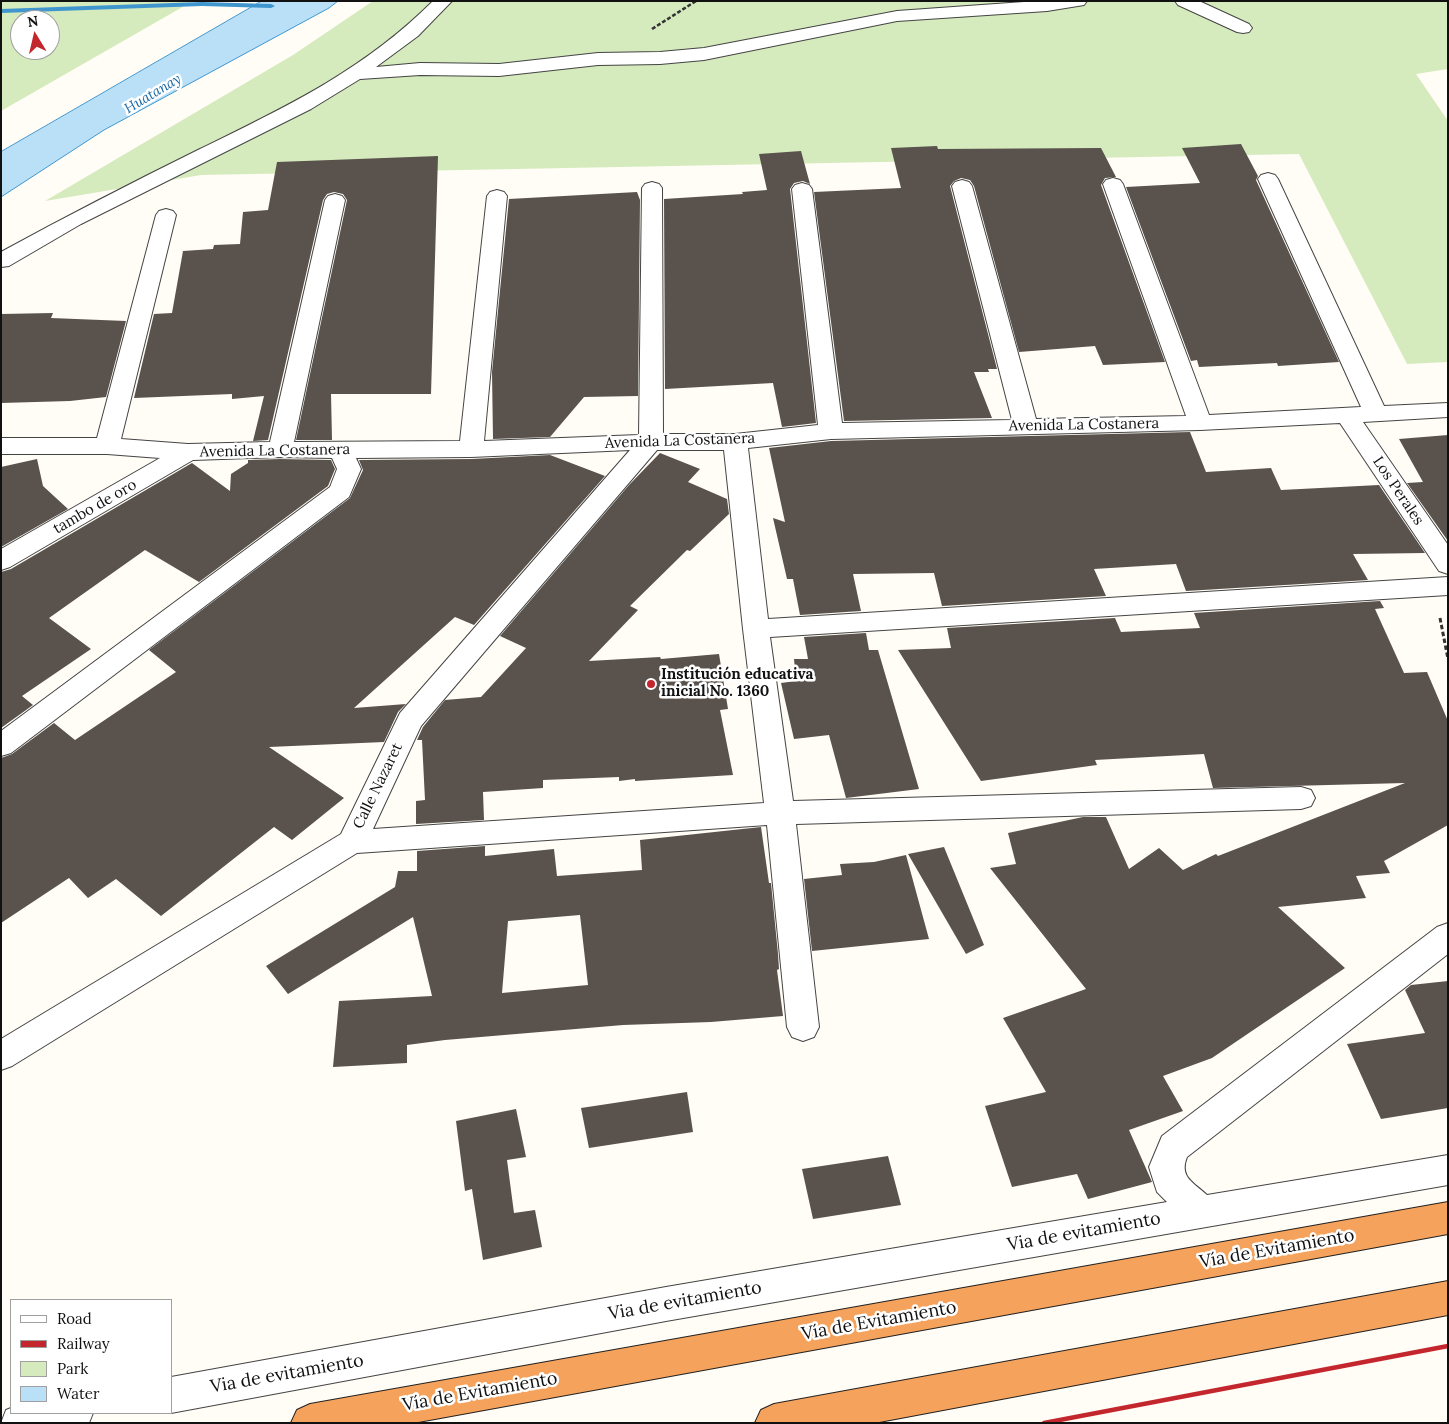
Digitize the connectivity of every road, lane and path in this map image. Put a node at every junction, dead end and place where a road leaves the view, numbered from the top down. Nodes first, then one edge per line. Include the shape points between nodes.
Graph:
1 (443, 1) edge
2 (1078, 1) edge
3 (1184, 1) edge
4 (1243, 28) dead end
5 (356, 74) junction
6 (1268, 179) dead end
7 (1113, 184) dead end
8 (962, 186) dead end
9 (652, 188) dead end
10 (802, 189) dead end
11 (497, 196) dead end
12 (335, 200) dead end
13 (166, 215) dead end
14 (1, 261) edge
15 (1448, 410) edge
16 (1376, 415) junction
17 (1348, 417) junction
18 (1200, 423) junction
19 (1026, 426) junction
20 (831, 431) junction
21 (651, 442) junction
22 (735, 442) junction
23 (1, 446) edge
24 (107, 446) junction
25 (280, 448) junction
26 (471, 449) junction
27 (340, 450) junction
28 (188, 452) junction
29 (1, 561) edge
30 (1448, 565) edge
31 (1448, 586) edge
32 (1438, 613) dead end
33 (756, 629) junction
34 (1448, 659) edge
35 (1, 746) edge
36 (1301, 798) dead end
37 (780, 813) junction
38 (352, 842) junction
39 (1448, 936) edge
40 (803, 1028) dead end
41 (1, 1056) edge
42 (1448, 1170) edge
43 (1200, 1212) junction
44 (1448, 1218) edge
45 (1448, 1298) edge
46 (172, 1395) edge
47 (68, 1414) edge
48 (19, 1423) edge
49 (310, 1423) edge
50 (774, 1423) edge

1 - 5 street via 412,32
2 - 5 street via 1007,10 896,16 704,54 598,59 499,70 420,69
3 - 4 street
5 - 14 street via 304,105 74,220
6 - 16 street
7 - 18 street
8 - 19 street
9 - 21 street
10 - 20 street
11 - 26 street
12 - 25 street
13 - 24 street
15 - 16 street, Avenida La Costanera
16 - 17 street, Avenida La Costanera
17 - 18 street, Avenida La Costanera
17 - 30 street, Los Perales
18 - 19 street, Avenida La Costanera
19 - 20 street, Avenida La Costanera
20 - 22 street, Avenida La Costanera
21 - 22 street, Avenida La Costanera
21 - 26 street, Avenida La Costanera
21 - 38 street, Calle Nazaret via 410,720
22 - 33 street
23 - 24 street, Avenida La Costanera
24 - 28 street, Avenida La Costanera
25 - 27 street, Avenida La Costanera
25 - 28 street, Avenida La Costanera
26 - 27 street, Avenida La Costanera
27 - 35 street via 349,469 340,491
28 - 29 street, tambo de oro
31 - 33 street
32 - 34 path
33 - 37 street
36 - 37 street
37 - 38 street
37 - 40 street
38 - 41 street, Calle Nazaret
39 - 43 street via 1174,1147 1166,1167 1169,1181
42 - 43 street, Via de evitamiento
43 - 46 street, Via de evitamiento via 666,1304
44 - 49 highway, Vía de Evitamiento
45 - 50 highway
47 - 48 street

